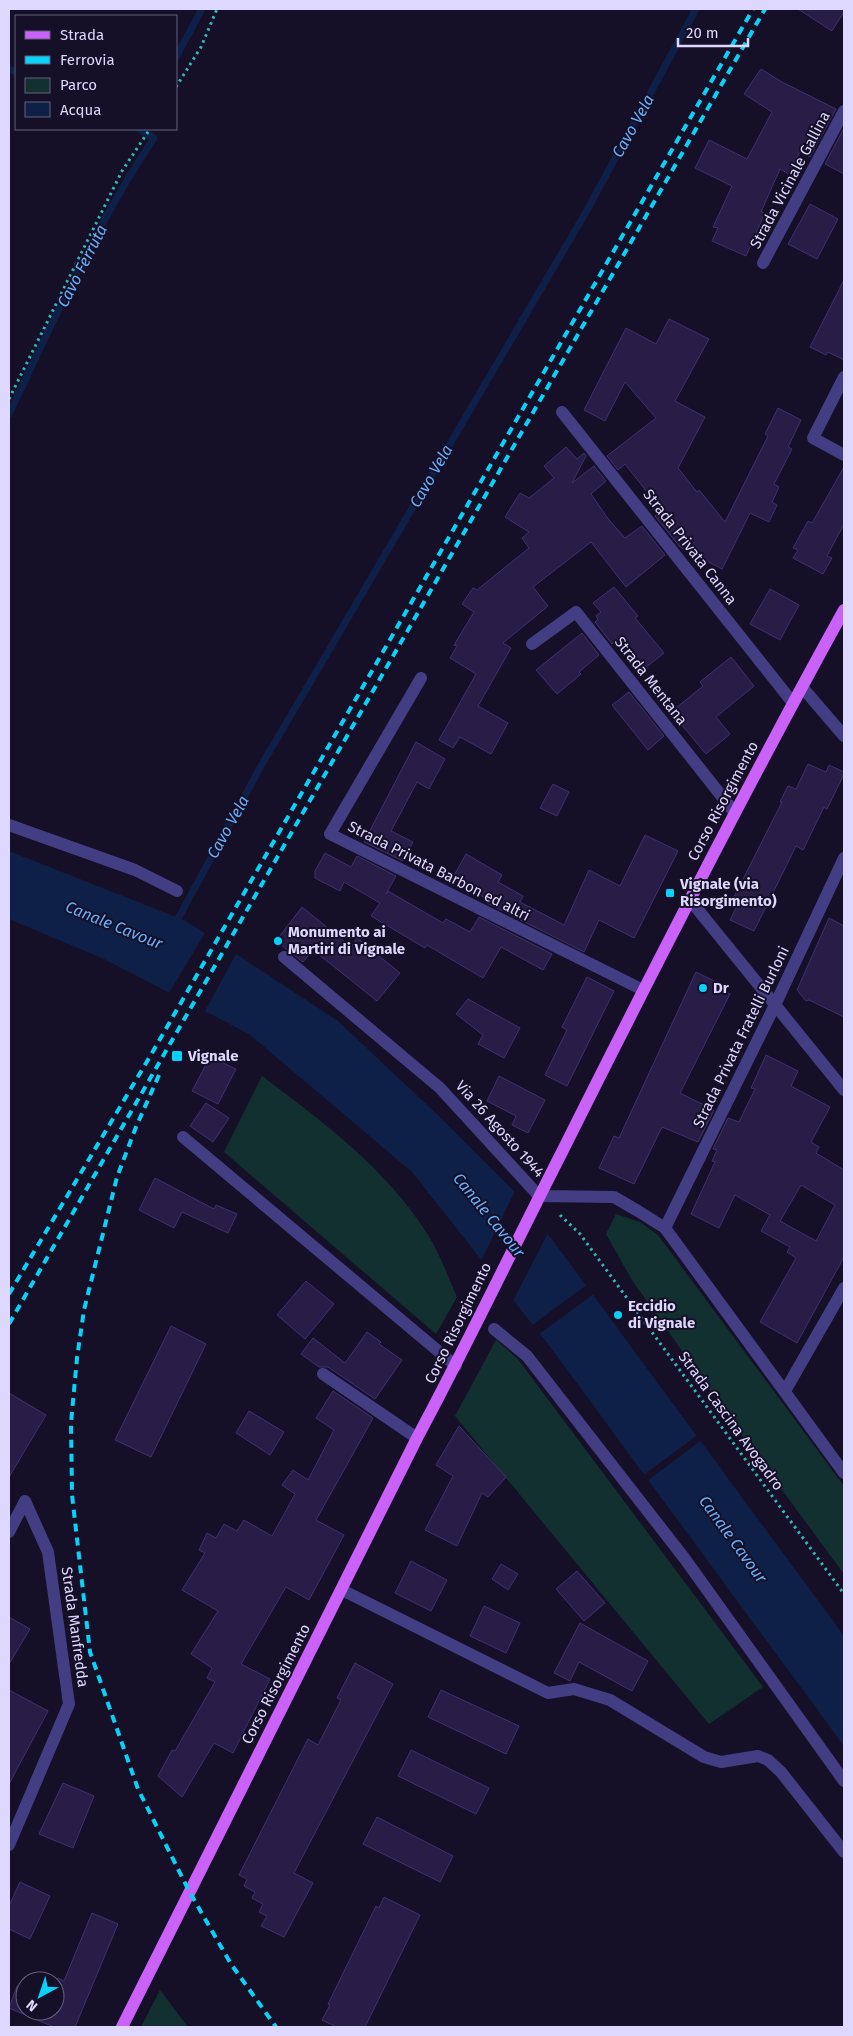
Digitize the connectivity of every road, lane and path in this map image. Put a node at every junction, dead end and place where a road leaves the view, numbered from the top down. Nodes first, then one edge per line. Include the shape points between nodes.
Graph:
1 (217, 9) edge
2 (178, 84) edge
3 (844, 112) edge
4 (149, 130) edge
5 (764, 263) dead end
6 (844, 377) edge
7 (9, 398) edge
8 (562, 412) dead end
9 (844, 455) edge
10 (844, 610) edge
11 (532, 644) dead end
12 (421, 678) dead end
13 (802, 687) junction
14 (793, 704) junction
15 (844, 736) edge
16 (735, 814) junction
17 (9, 825) edge
18 (844, 858) edge
19 (177, 891) dead end
20 (690, 900) junction
21 (284, 957) dead end
22 (643, 990) junction
23 (776, 1005) junction
24 (844, 1090) edge
25 (183, 1137) dead end
26 (537, 1201) junction
27 (665, 1228) junction
28 (844, 1288) edge
29 (494, 1329) dead end
30 (456, 1366) junction
31 (323, 1374) dead end
32 (785, 1392) junction
33 (417, 1438) junction
34 (844, 1473) edge
35 (9, 1532) edge
36 (342, 1590) junction
37 (844, 1594) edge
38 (844, 1781) edge
39 (9, 1845) edge
40 (844, 1852) edge
41 (122, 2027) edge

1 - 2 path via 201,47
3 - 5 street, Strada Vicinale Gallina
4 - 7 path via 122,171
6 - 9 street via 813,438
8 - 14 street, Strada Privata Canna
10 - 13 main road, Corso Risorgimento
11 - 16 street, Strada Mentana via 576,612
12 - 22 street, Strada Privata Barbon ed altri via 330,834
13 - 14 main road, Corso Risorgimento
13 - 15 street
14 - 16 main road, Corso Risorgimento
16 - 20 main road, Corso Risorgimento
17 - 19 street via 135,870
18 - 23 street, Strada Privata Fratelli Burloni
20 - 22 main road, Corso Risorgimento
20 - 23 street
21 - 26 street, Via 26 Agosto 1944 via 440,1088
22 - 26 main road, Corso Risorgimento
23 - 24 street
23 - 27 street, Strada Privata Fratelli Burloni
25 - 30 street
26 - 27 street, Via 26 Agosto 1944 via 614,1197
26 - 30 main road, Corso Risorgimento
26 - 37 path, Strada Cascina Avogadro via 580,1234
27 - 32 street, Via 26 Agosto 1944
28 - 32 street
29 - 38 street via 527,1356 685,1559
30 - 33 main road, Corso Risorgimento
31 - 33 street
32 - 34 street, Via 26 Agosto 1944
33 - 36 main road, Corso Risorgimento
35 - 39 street, Strada Manfredda via 25,1502 48,1552 69,1704
36 - 40 street via 548,1693 574,1689 610,1700 704,1757 721,1762 758,1756 768,1760
36 - 41 main road, Corso Risorgimento

